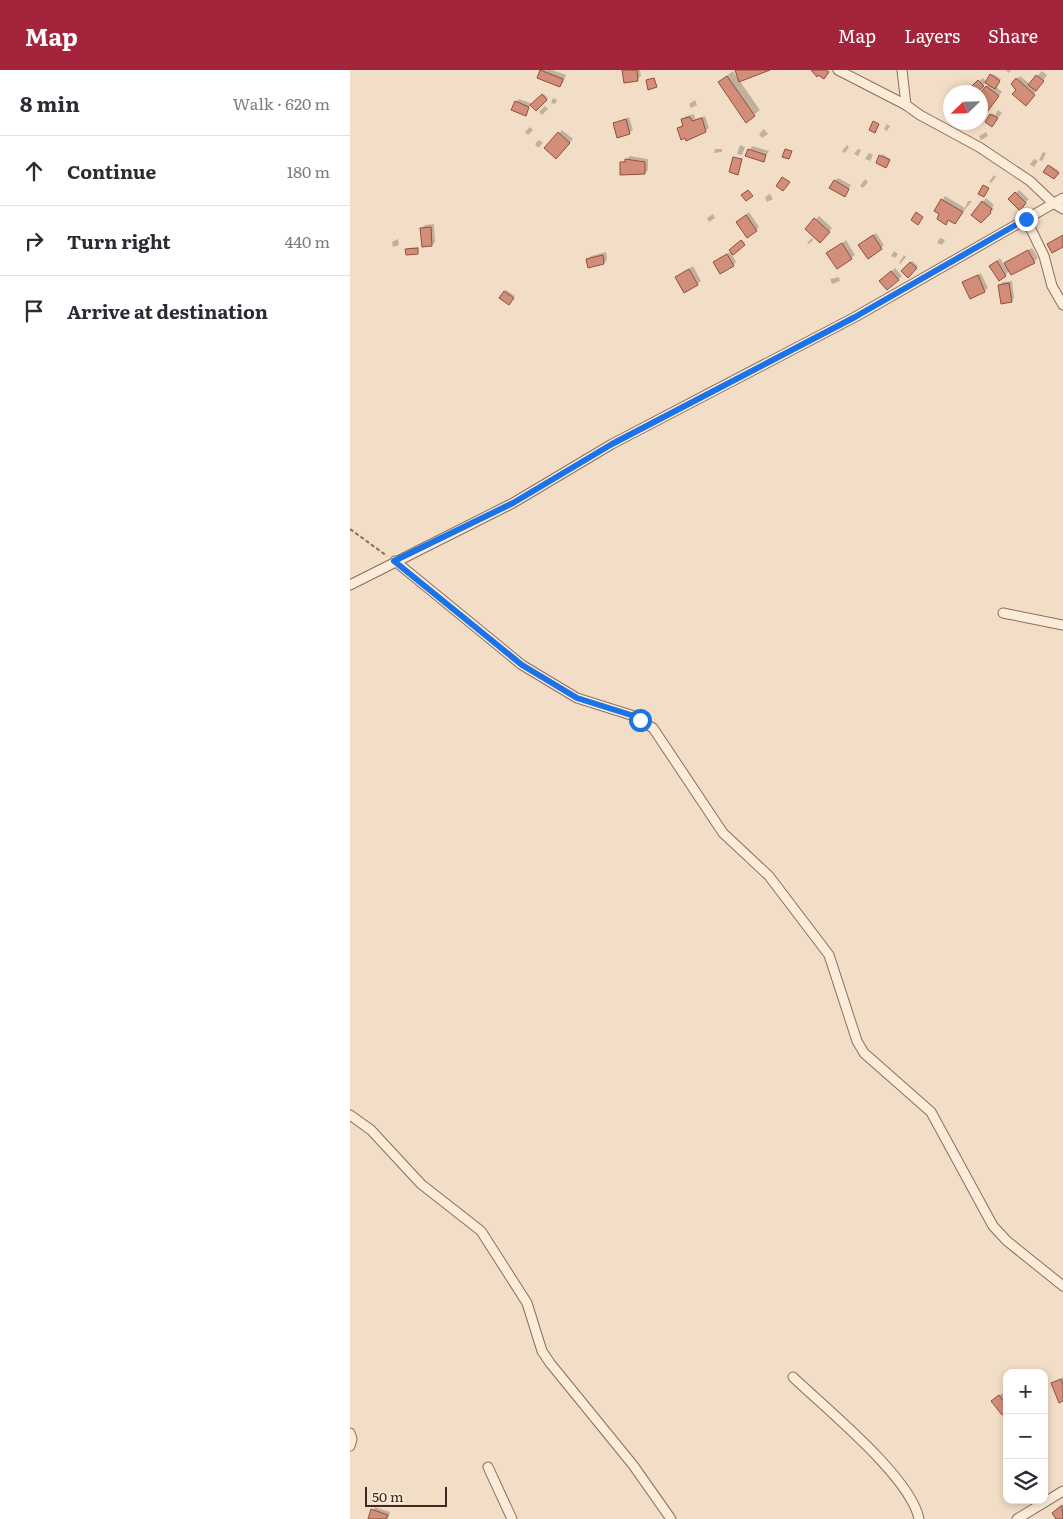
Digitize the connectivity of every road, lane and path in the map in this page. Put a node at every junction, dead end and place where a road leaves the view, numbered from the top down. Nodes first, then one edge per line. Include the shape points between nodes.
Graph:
1 (838, 70) edge
2 (902, 70) edge
3 (906, 104) junction
4 (1063, 198) edge
5 (1053, 204) junction
6 (1063, 209) edge
7 (1026, 219) junction
8 (1063, 305) edge
9 (350, 529) edge
10 (394, 561) junction
11 (350, 585) edge
12 (1003, 613) dead end
13 (1063, 625) edge
14 (350, 1115) edge
15 (1063, 1286) edge
16 (793, 1377) dead end
17 (350, 1434) edge
18 (350, 1446) edge
19 (488, 1467) dead end
20 (1063, 1491) edge
21 (512, 1519) edge
22 (671, 1519) edge
23 (919, 1519) edge
24 (1016, 1519) edge

1 - 3 street
2 - 3 street
3 - 5 street via 1030,181
4 - 5 street
5 - 6 street
5 - 7 street
7 - 8 street via 1044,256 1052,286
7 - 10 street via 855,317 612,444 513,503
9 - 10 path
10 - 11 street
10 - 15 street via 522,665 577,698 631,715 652,728 723,833 769,876 829,955 857,1041 864,1053 931,1112 994,1226 1007,1241
12 - 13 street
14 - 22 street via 371,1130 421,1184 481,1231 527,1303 546,1357 633,1465
16 - 23 street via 891,1470 913,1502
17 - 18 street
19 - 21 street
20 - 24 street

